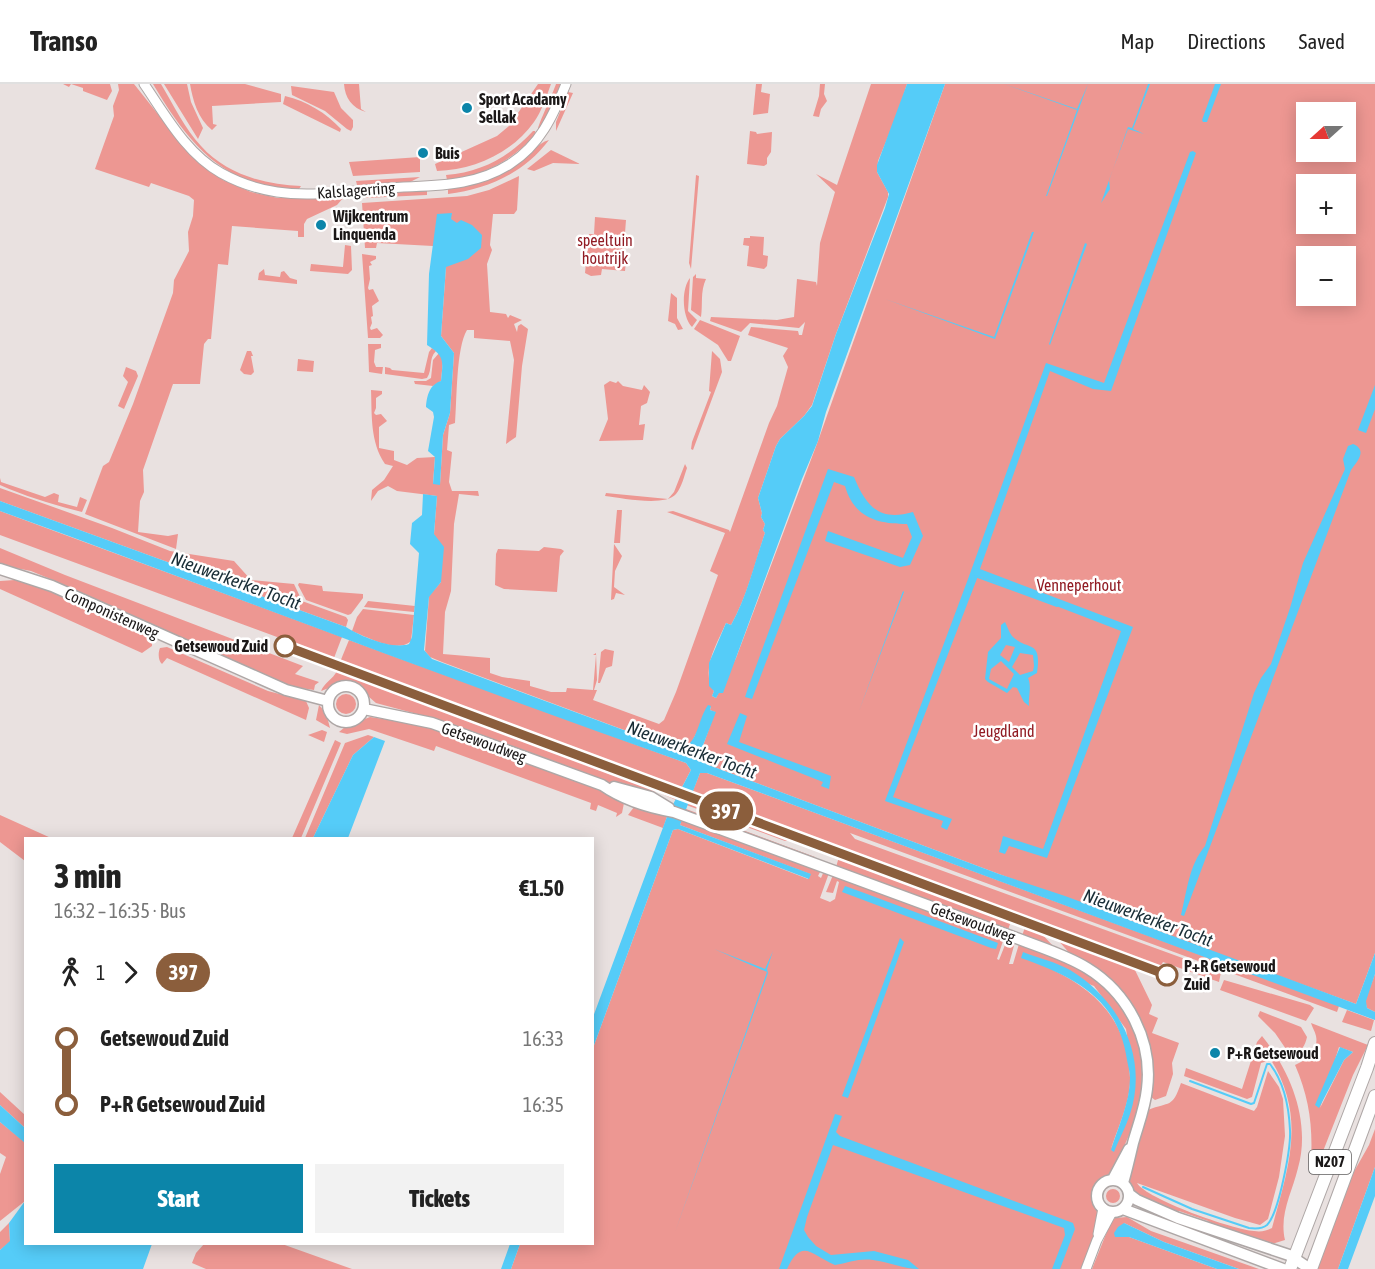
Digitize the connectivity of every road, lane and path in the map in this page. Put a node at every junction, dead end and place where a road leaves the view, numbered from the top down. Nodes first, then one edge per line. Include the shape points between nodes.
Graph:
1 (144, 84) edge
2 (566, 84) edge
3 (0, 569) edge
4 (0, 576) edge
5 (29, 578) junction
6 (328, 701) junction
7 (364, 709) junction
8 (1375, 1043) edge
9 (1375, 1096) edge
10 (1118, 1181) junction
11 (1129, 1194) junction
12 (1113, 1210) junction
13 (1293, 1263) edge
14 (1086, 1269) edge
15 (1283, 1269) edge
16 (1311, 1269) edge

1 - 2 street, Kalslagerring via 203,161 247,185 295,193 457,183 487,175 514,161 541,136
3 - 5 main road, Componistenweg
4 - 5 main road, Componistenweg
5 - 6 main road, Componistenweg via 275,686
6 - 7 main road via 332,715 340,721 355,720
6 - 7 main road via 334,691 350,686 360,692
7 - 10 main road, Getsewoudweg via 432,723 1019,939 1065,957 1100,977 1131,1013 1146,1053 1147,1090 1134,1141
8 - 13 main road, N207
9 - 16 main road, N207
10 - 11 main road
10 - 12 main road via 1103,1183 1098,1189 1097,1199
11 - 12 main road via 1128,1202
11 - 13 main road via 1178,1218
12 - 14 street
12 - 15 main road
13 - 16 main road

